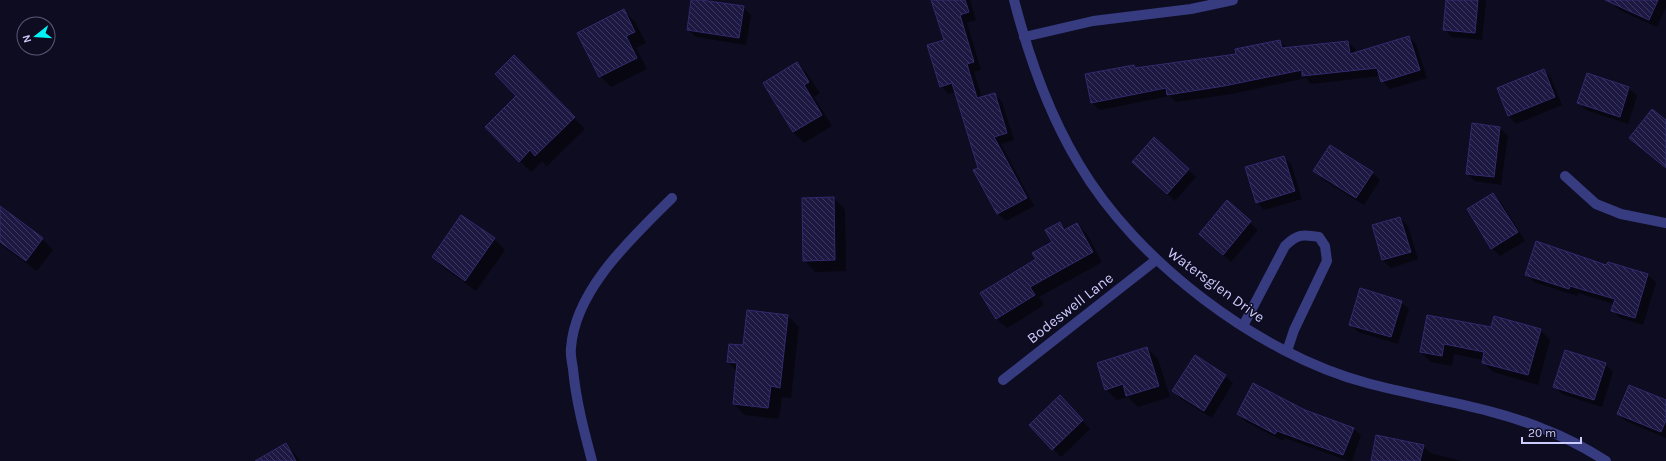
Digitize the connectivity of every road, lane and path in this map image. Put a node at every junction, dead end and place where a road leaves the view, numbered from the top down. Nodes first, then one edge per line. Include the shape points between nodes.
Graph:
1 (1014, 0) edge
2 (1233, 0) edge
3 (1024, 37) junction
4 (1565, 176) dead end
5 (672, 198) dead end
6 (1666, 223) edge
7 (1156, 260) junction
8 (1243, 326) junction
9 (1287, 351) junction
10 (1003, 380) dead end
11 (592, 461) edge
12 (1606, 461) edge

1 - 3 street, Watersglen Drive
2 - 3 street via 1191,9 1093,21
3 - 7 street, Watersglen Drive via 1058,126 1080,165 1115,215
4 - 6 street via 1596,204 1621,214
5 - 11 street via 607,268 592,289 576,322 571,349 574,378 579,412
7 - 8 street, Watersglen Drive via 1193,291
7 - 10 street, Bodeswell Lane
8 - 9 street, Watersglen Drive
8 - 9 street via 1285,246 1292,239 1304,234 1319,237 1326,246 1327,261 1294,330
9 - 12 street, Watersglen Drive via 1328,371 1366,383 1468,406 1544,429

